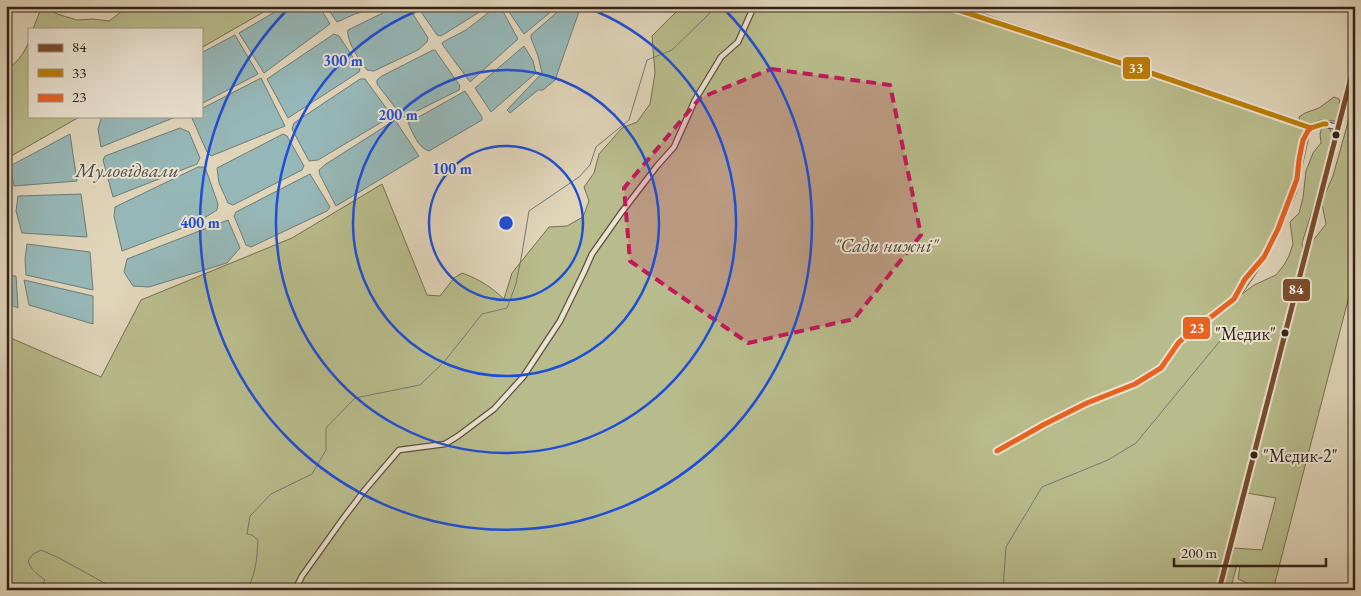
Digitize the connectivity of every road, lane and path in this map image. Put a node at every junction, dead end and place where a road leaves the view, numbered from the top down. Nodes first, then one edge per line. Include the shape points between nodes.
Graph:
1 (754, 6) edge
2 (946, 6) edge
3 (1355, 62) edge
4 (1338, 127) junction
5 (1311, 128) junction
6 (996, 451) dead end
7 (295, 590) edge
8 (1219, 590) edge

1 - 7 street via 738,42 722,58 695,100 674,147 592,254 560,321 523,377 494,409 445,444 400,450 342,520
2 - 5 street
3 - 4 street
4 - 5 street via 1323,124
4 - 8 street
5 - 6 street via 1303,140 1297,179 1278,229 1264,257 1245,279 1234,300 1179,342 1161,368 1135,384 1087,403

